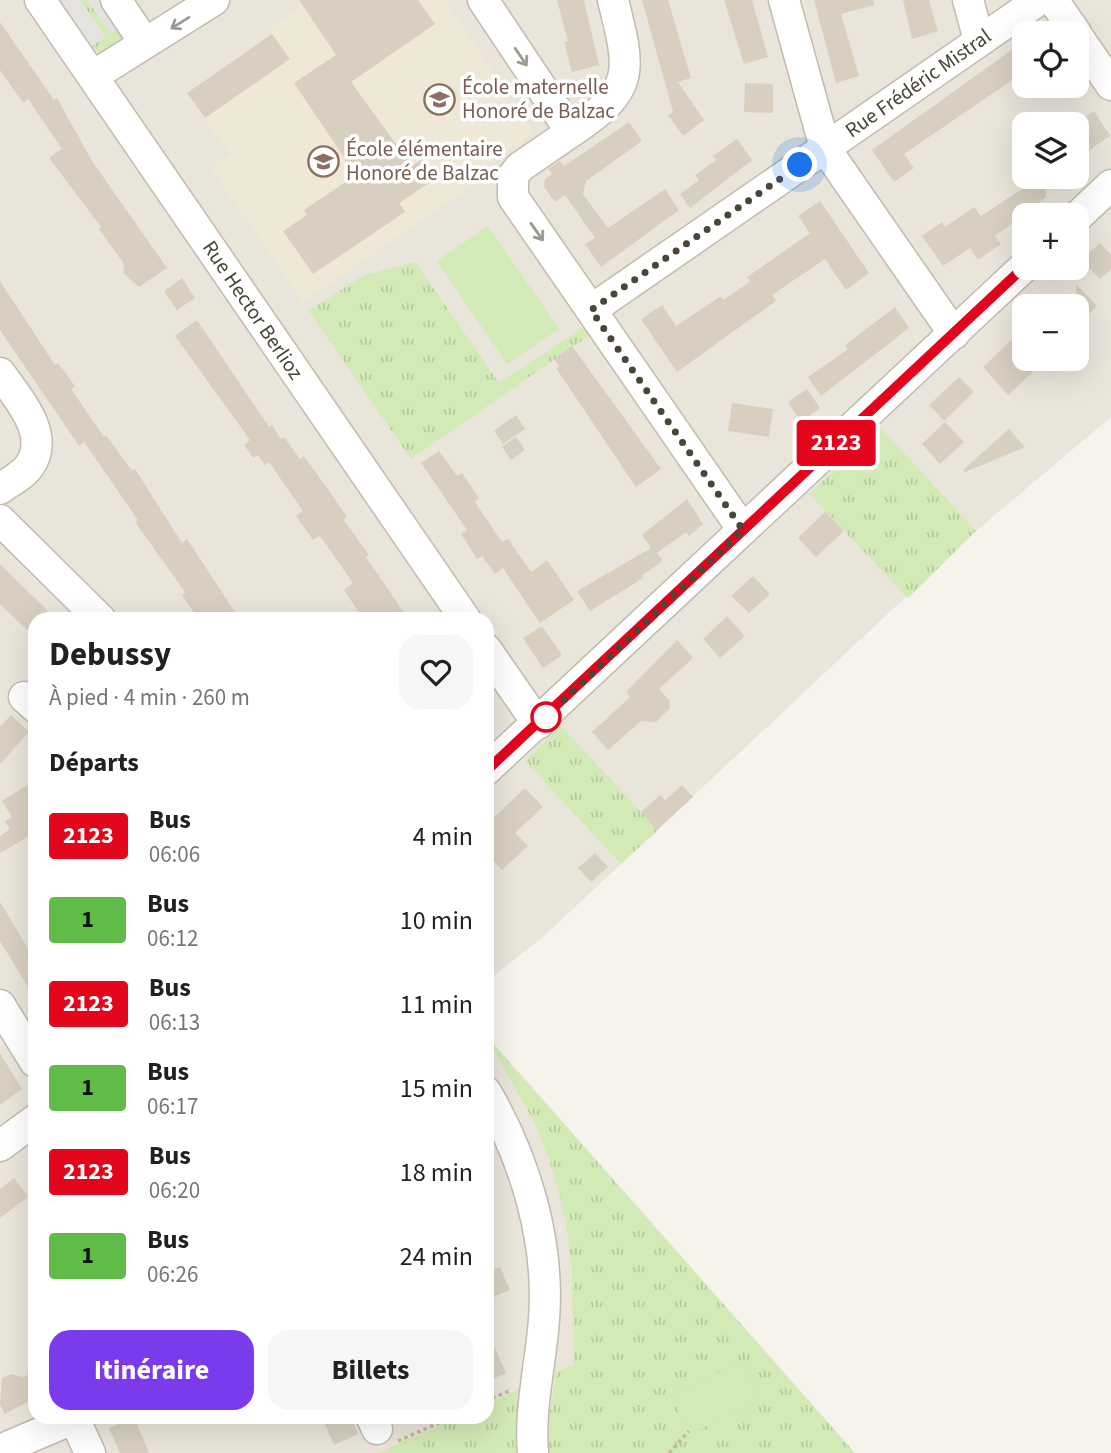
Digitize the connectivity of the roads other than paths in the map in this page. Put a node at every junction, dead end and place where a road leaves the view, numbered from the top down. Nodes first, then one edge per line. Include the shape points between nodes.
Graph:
1 (40, 0) edge
2 (116, 0) edge
3 (215, 0) edge
4 (483, 0) edge
5 (613, 0) edge
6 (784, 0) edge
7 (968, 0) edge
8 (1038, 0) edge
9 (1053, 0) edge
10 (1067, 21) edge
11 (979, 40) junction
12 (144, 42) junction
13 (1089, 53) edge
14 (93, 76) junction
15 (1111, 85) edge
16 (571, 132) junction
17 (825, 148) junction
18 (1111, 185) edge
19 (1089, 206) edge
20 (1012, 278) edge
21 (591, 310) junction
22 (954, 334) junction
23 (0, 373) edge
24 (0, 489) edge
25 (0, 520) edge
26 (743, 530) junction
27 (93, 612) edge
28 (461, 612) edge
29 (494, 661) edge
30 (538, 724) junction
31 (494, 764) edge
32 (0, 1005) edge
33 (28, 1051) edge
34 (494, 1108) edge
35 (28, 1125) edge
36 (0, 1146) edge
37 (60, 1424) edge
38 (77, 1424) edge
39 (0, 1450) edge
40 (90, 1453) edge
41 (533, 1453) edge

1 - 14 street, Rue Hector Berlioz
2 - 12 street
3 -> 12 street
4 -> 16 street
5 - 16 street via 625,69 618,94 604,110
6 - 17 street
7 - 11 street
8 - 11 street, Rue Frédéric Mistral
9 - 10 street
11 - 17 street, Rue Frédéric Mistral
12 - 14 street
13 - 15 street
14 - 28 street, Rue Hector Berlioz
16 -> 21 street via 520,167 511,187 513,197
17 - 21 street, Rue Frédéric Mistral
17 - 22 street
18 - 19 street
20 - 22 street
21 - 26 street
22 - 26 street
23 - 24 street via 36,432 30,465
25 - 27 street
26 - 30 street
29 - 30 street
30 - 31 street
32 - 33 street
34 - 41 street via 524,1172 542,1255 545,1315
35 - 36 street
37 - 39 street
38 - 40 street

